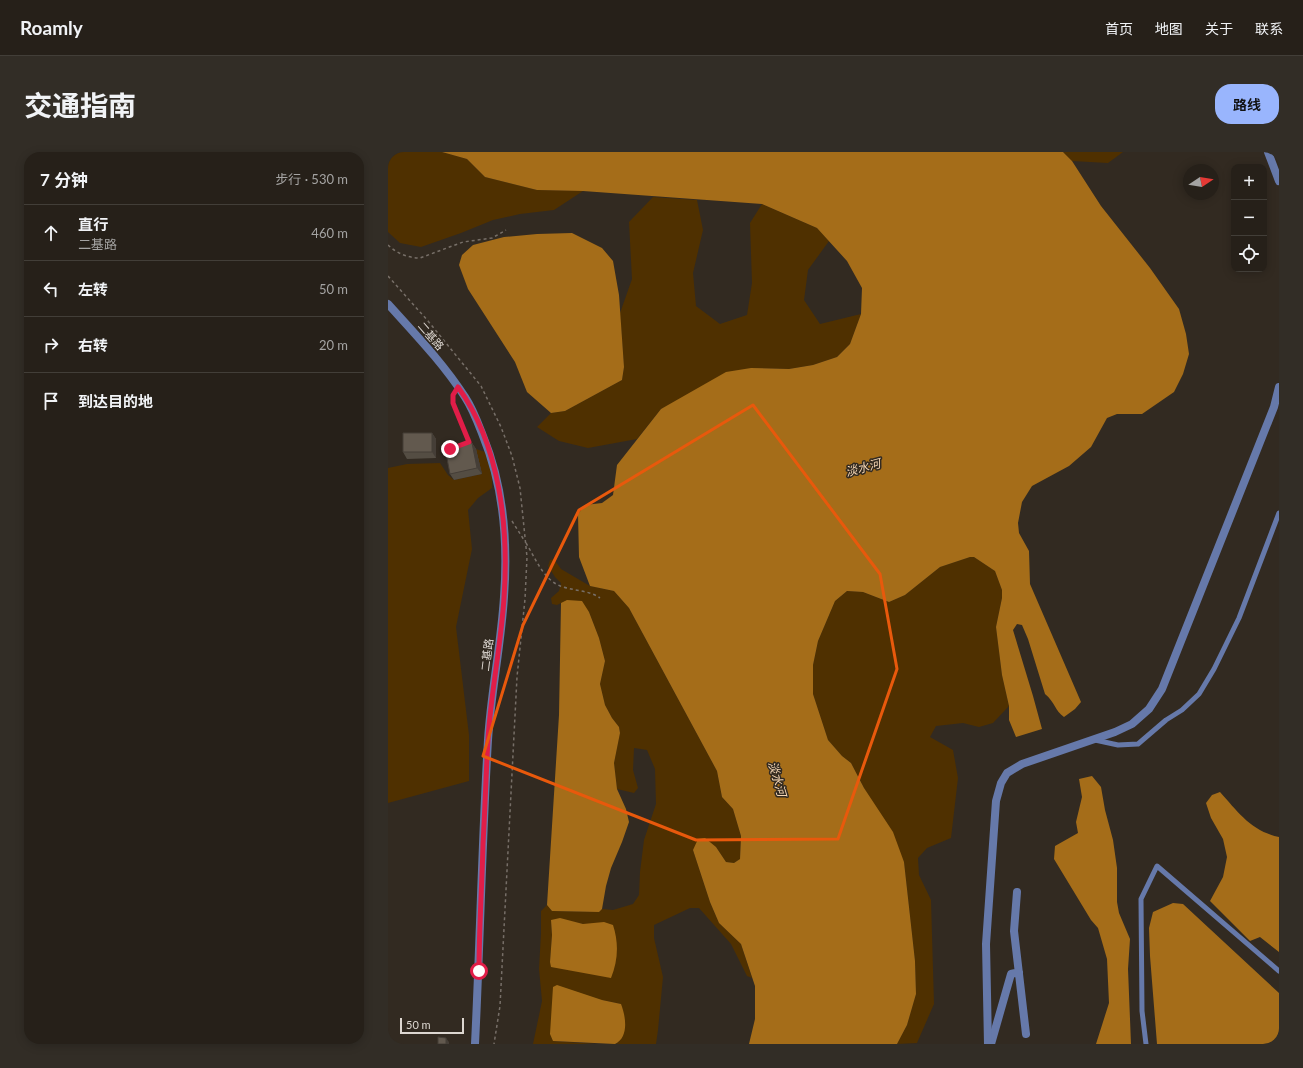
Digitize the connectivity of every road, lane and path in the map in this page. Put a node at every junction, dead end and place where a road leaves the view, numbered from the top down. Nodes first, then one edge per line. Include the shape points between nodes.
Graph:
1 (1268, 152) edge
2 (1279, 181) edge
3 (506, 230) dead end
4 (388, 245) edge
5 (388, 304) edge
6 (458, 387) junction
7 (1279, 387) edge
8 (455, 447) edge
9 (1279, 513) edge
10 (510, 518) dead end
11 (600, 598) dead end
12 (1092, 740) junction
13 (1017, 892) dead end
14 (1279, 971) edge
15 (1019, 972) junction
16 (1026, 1034) dead end
17 (475, 1044) edge
18 (989, 1044) edge
19 (1146, 1044) edge

1 - 2 street
3 - 4 path via 492,238 464,242 420,258 403,255
5 - 6 street, 二基路 via 427,346
6 - 8 path via 453,395 453,403 469,442
6 - 17 street, 二基路 via 476,419 494,467 502,507 506,551 504,598 488,737
7 - 12 street via 1271,415 1162,689 1149,709 1132,724
9 - 12 lane via 1239,618 1199,694 1138,744 1118,745
10 - 11 path via 545,576 554,584 593,593
12 - 18 street via 1022,764 1007,773 1001,782 996,801 986,944
13 - 15 street via 1014,930
14 - 19 lane via 1156,866 1141,899 1142,1011
15 - 16 street
15 - 18 street via 1011,974

